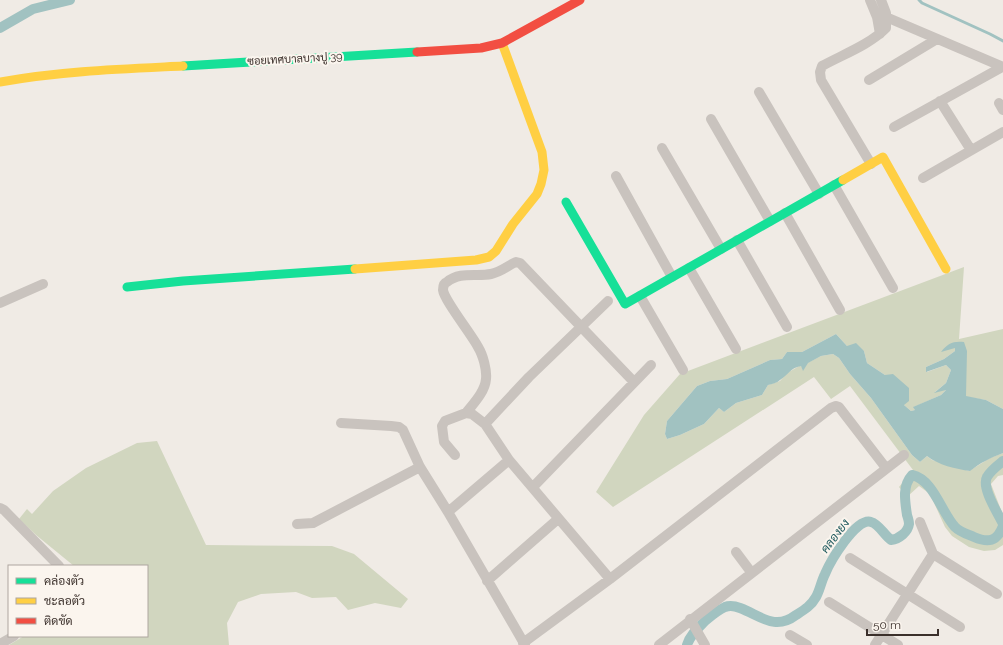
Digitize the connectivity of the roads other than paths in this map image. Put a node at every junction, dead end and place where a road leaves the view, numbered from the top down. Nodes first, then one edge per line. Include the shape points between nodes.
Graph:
1 (580, 0) edge
2 (870, 0) edge
3 (881, 0) edge
4 (886, 17) junction
5 (880, 34) junction
6 (937, 39) junction
7 (502, 43) junction
8 (1003, 67) edge
9 (868, 80) dead end
10 (0, 82) edge
11 (759, 92) dead end
12 (940, 101) junction
13 (711, 119) dead end
14 (894, 127) dead end
15 (1003, 132) edge
16 (662, 148) dead end
17 (971, 150) junction
18 (871, 164) junction
19 (616, 176) dead end
20 (923, 178) dead end
21 (834, 185) junction
22 (819, 194) junction
23 (566, 202) dead end
24 (785, 213) junction
25 (770, 221) junction
26 (737, 240) junction
27 (721, 249) junction
28 (689, 268) junction
29 (946, 269) dead end
30 (672, 277) junction
31 (43, 284) dead end
32 (127, 287) dead end
33 (893, 288) dead end
34 (640, 296) junction
35 (608, 301) dead end
36 (0, 303) edge
37 (840, 310) dead end
38 (582, 327) junction
39 (787, 327) dead end
40 (736, 349) dead end
41 (650, 365) dead end
42 (682, 370) dead end
43 (634, 382) junction
44 (466, 414) junction
45 (341, 423) dead end
46 (485, 424) junction
47 (455, 455) dead end
48 (904, 455) dead end
49 (509, 460) junction
50 (420, 466) junction
51 (886, 468) junction
52 (533, 487) junction
53 (0, 508) edge
54 (448, 512) junction
55 (558, 519) junction
56 (920, 522) dead end
57 (297, 524) dead end
58 (736, 552) dead end
59 (933, 554) junction
60 (850, 558) dead end
61 (58, 565) edge
62 (751, 572) junction
63 (610, 579) junction
64 (487, 581) junction
65 (907, 594) junction
66 (997, 594) dead end
67 (829, 602) dead end
68 (692, 622) junction
69 (960, 627) dead end
70 (881, 634) junction
71 (790, 635) dead end
72 (12, 637) edge
73 (703, 642) edge
74 (0, 644) edge
75 (524, 644) edge
76 (659, 645) edge
77 (807, 645) edge
78 (874, 645) edge
79 (898, 645) edge

1 - 7 street, ซอยเทศบาลบางปู 39
2 - 5 street
3 - 4 street
4 - 5 street via 886,28
4 - 6 street
5 - 18 street via 822,66 820,72 821,80
6 - 8 street
6 - 9 street
7 - 10 street, ซอยเทศบาลบางปู 39 via 454,50 108,68
7 - 32 street via 542,152 544,170 537,194 489,257
8 - 12 street
11 - 22 street
12 - 14 street
12 - 17 street
13 - 25 street
15 - 17 street
16 - 27 street
17 - 20 street
18 - 21 street
18 - 29 street via 883,157
19 - 30 street
21 - 22 street
21 - 33 street
22 - 24 street
23 - 34 street via 625,304
24 - 25 street
24 - 37 street
25 - 26 street
26 - 27 street
26 - 39 street
27 - 28 street
28 - 30 street
28 - 40 street
30 - 34 street
31 - 36 street
34 - 42 street
35 - 38 street
38 - 43 street
38 - 44 street via 518,262 490,274 468,274 447,281 443,291 479,347 485,372 485,387
38 - 46 street via 529,377
41 - 43 street
43 - 52 street
44 - 46 street via 472,414
44 - 47 street via 450,418 442,426 444,442
45 - 50 street via 402,429
46 - 49 street
48 - 51 street
49 - 52 street
49 - 54 street
50 - 54 street
50 - 57 street via 313,523
51 - 62 street
51 - 63 street via 842,410 836,406
52 - 55 street
53 - 61 street
54 - 64 street
55 - 63 street
55 - 64 street
56 - 59 street
58 - 62 street
59 - 65 street
59 - 66 street
60 - 65 street
62 - 68 street
63 - 75 street
64 - 75 street
65 - 69 street
65 - 70 street
67 - 70 street
68 - 73 street
68 - 76 street
70 - 78 street
70 - 79 street
71 - 77 street
72 - 74 street

